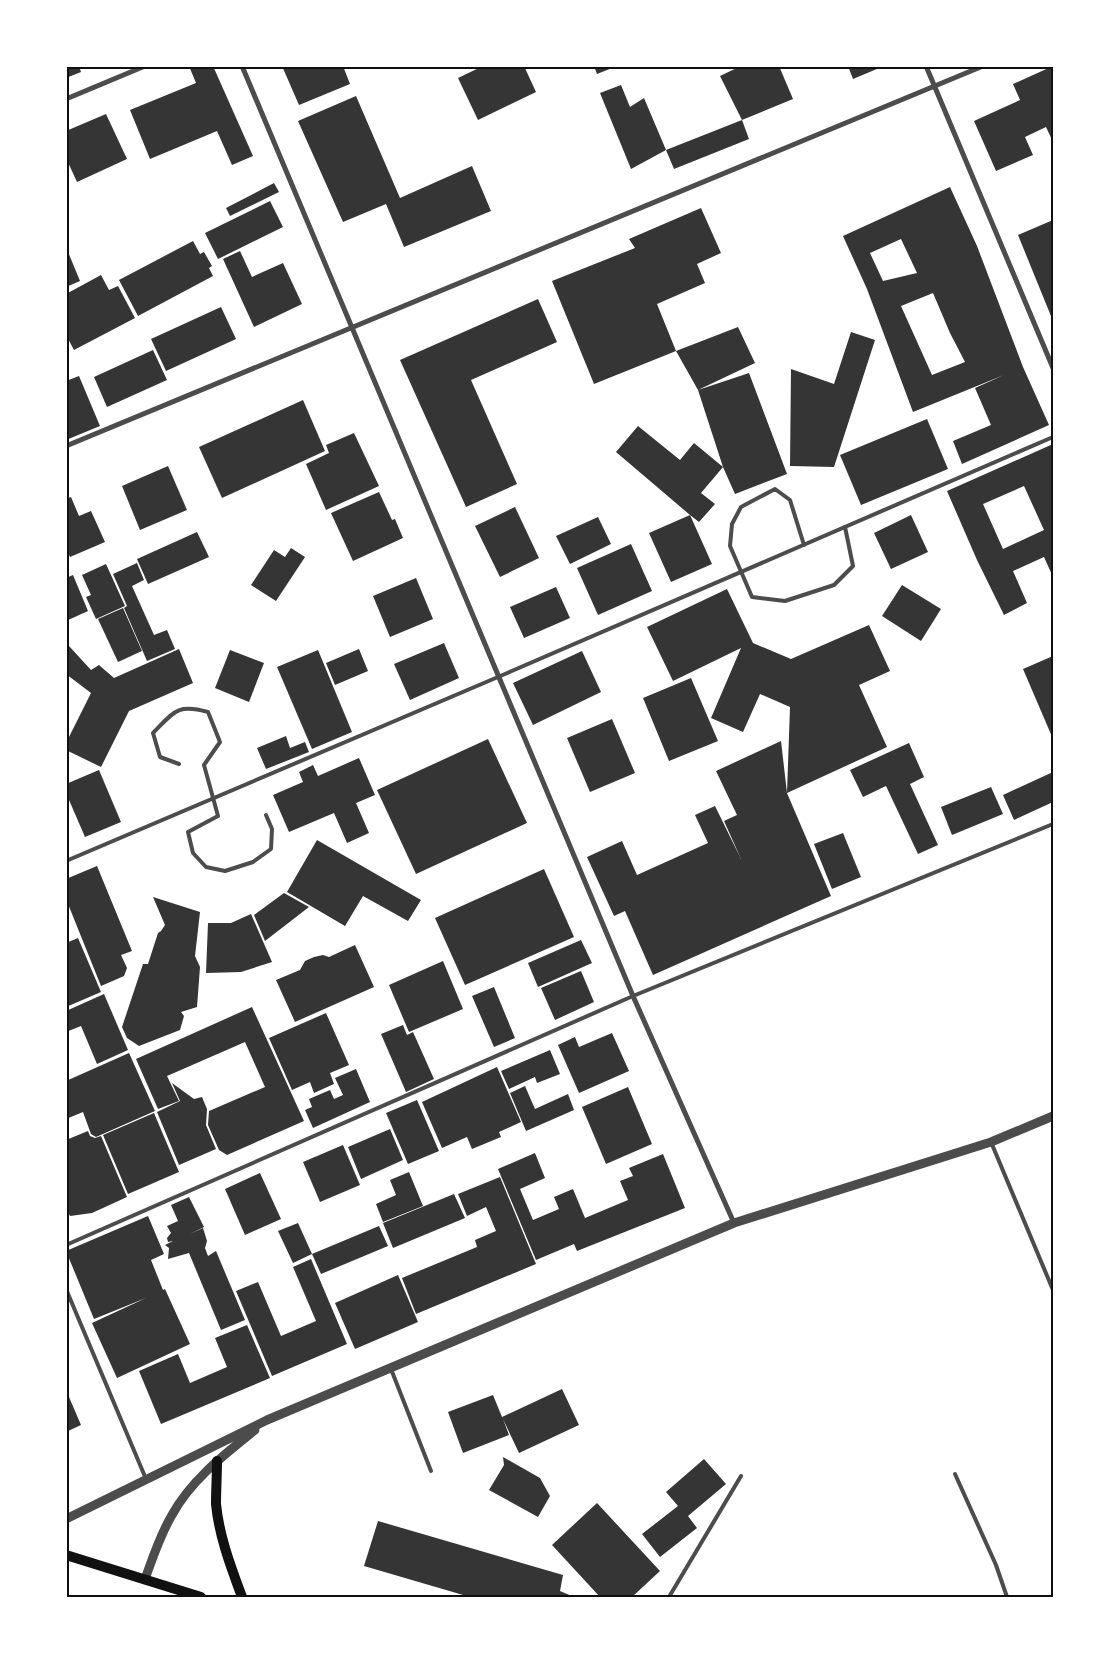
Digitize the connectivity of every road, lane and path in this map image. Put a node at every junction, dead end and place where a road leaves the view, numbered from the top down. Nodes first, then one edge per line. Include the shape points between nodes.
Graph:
1 (145, 66) edge
2 (242, 66) edge
3 (926, 66) edge
4 (983, 66) edge
5 (934, 87) junction
6 (66, 99) edge
7 (352, 328) junction
8 (1053, 368) edge
9 (1053, 437) edge
10 (66, 446) edge
11 (845, 527) junction
12 (804, 545) junction
13 (741, 572) junction
14 (498, 677) junction
15 (179, 764) dead end
16 (212, 799) junction
17 (266, 815) dead end
18 (1053, 824) edge
19 (66, 862) edge
20 (633, 996) junction
21 (1053, 1116) edge
22 (991, 1142) junction
23 (734, 1223) junction
24 (66, 1245) edge
25 (66, 1290) edge
26 (1053, 1290) edge
27 (390, 1367) junction
28 (267, 1420) junction
29 (217, 1461) junction
30 (431, 1471) dead end
31 (955, 1474) dead end
32 (741, 1476) dead end
33 (146, 1479) junction
34 (66, 1519) edge
35 (66, 1555) edge
36 (144, 1579) junction
37 (201, 1597) edge
38 (242, 1597) edge
39 (669, 1597) edge
40 (1007, 1597) edge

1 - 6 street
2 - 7 street
3 - 5 street
4 - 5 street
5 - 7 street
5 - 8 street
7 - 10 street
7 - 14 street
9 - 11 lane
11 - 12 lane
11 - 13 lane via 853,566 834,585 785,601 752,597
12 - 13 lane
12 - 13 lane via 790,500 776,489 741,507 732,524 730,546
13 - 14 lane
14 - 16 lane
14 - 20 street
15 - 16 lane via 160,757 153,733 172,713 190,707 208,712 220,742 204,765
16 - 17 lane via 218,816 188,832 193,853 206,867 225,871 253,862 271,849 272,829
16 - 19 lane
18 - 20 lane
20 - 23 street
20 - 24 lane
21 - 22 street
22 - 23 street
22 - 26 lane
23 - 27 street
25 - 33 lane
27 - 28 street
27 - 30 lane
28 - 29 street
28 - 33 street
29 - 36 street via 172,1514
29 - 38 main road via 216,1504 229,1561
31 - 40 lane
32 - 39 lane
33 - 34 street
35 - 36 main road
36 - 37 main road

